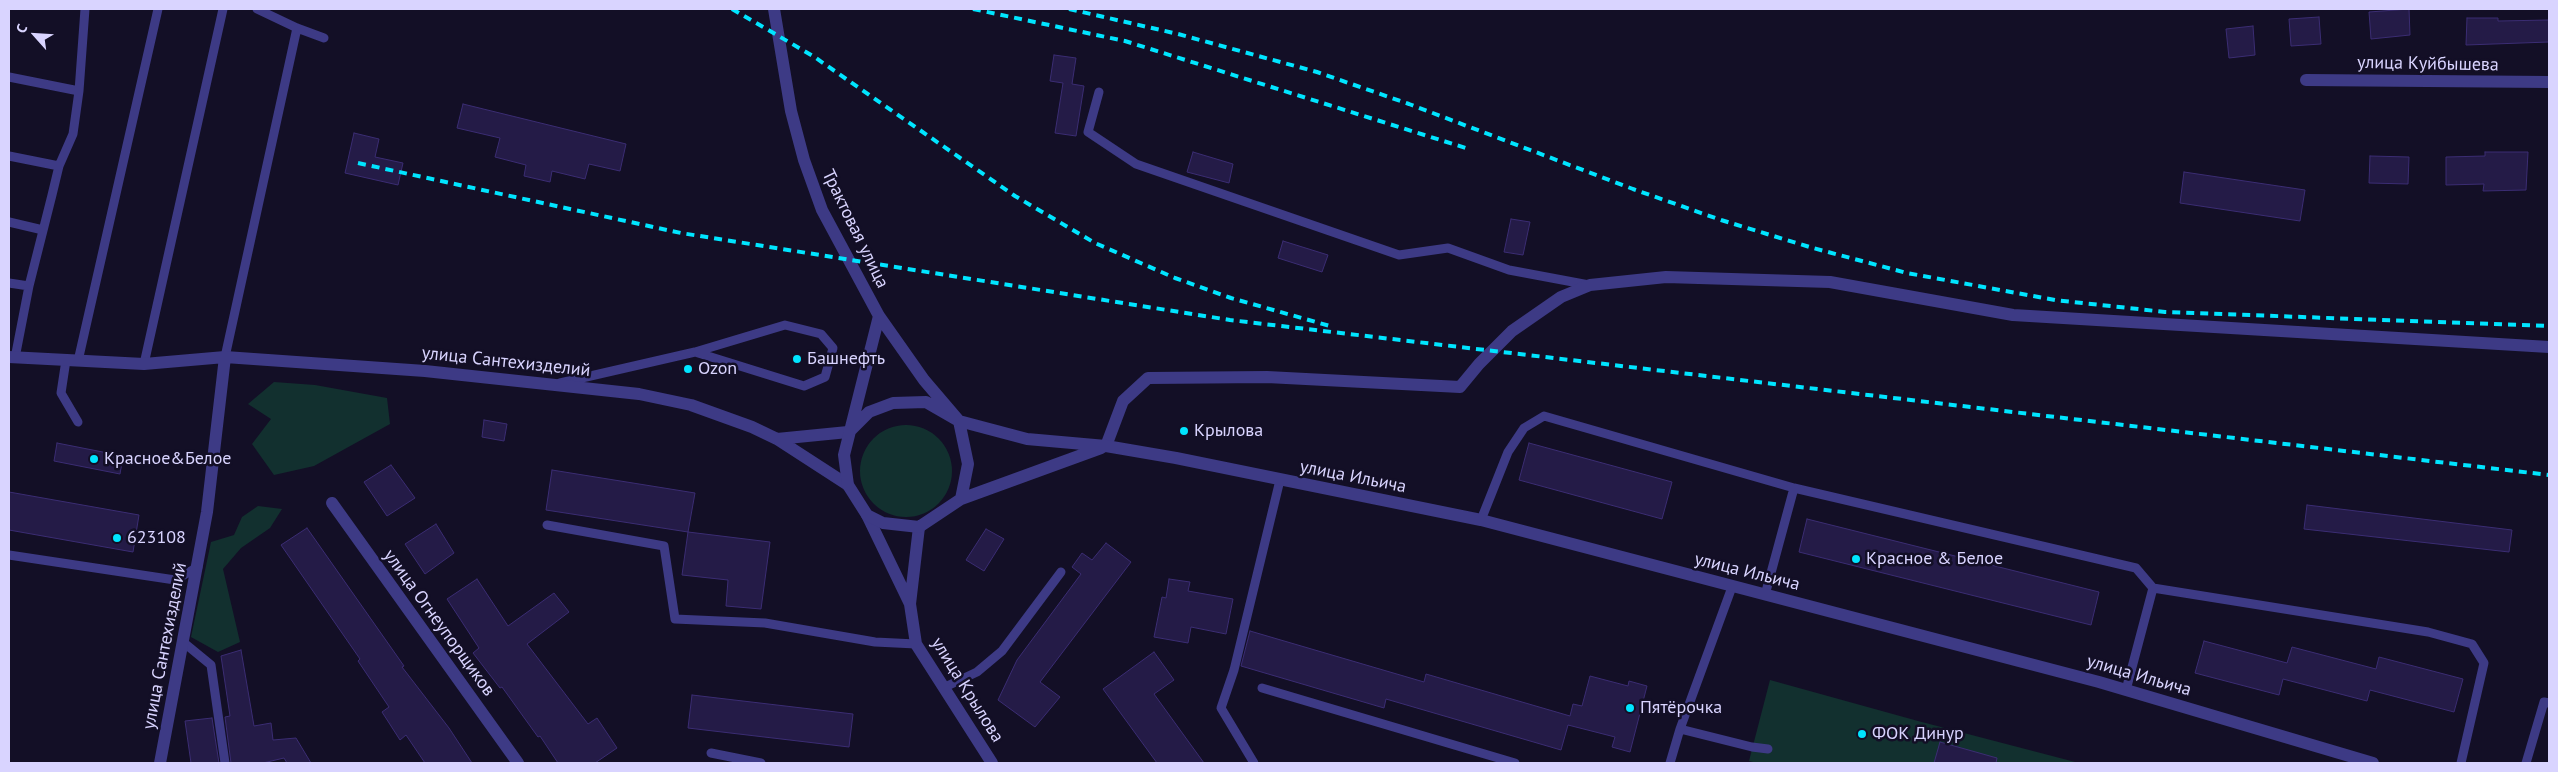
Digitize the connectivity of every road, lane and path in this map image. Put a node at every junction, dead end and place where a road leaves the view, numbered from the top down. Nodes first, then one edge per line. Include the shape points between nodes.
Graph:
1 (85, 9) edge
2 (158, 9) edge
3 (223, 9) edge
4 (257, 9) edge
5 (774, 9) edge
6 (296, 28) junction
7 (324, 38) dead end
8 (9, 77) edge
9 (2306, 80) dead end
10 (2549, 82) edge
11 (79, 91) junction
12 (1099, 92) dead end
13 (9, 156) edge
14 (59, 166) junction
15 (9, 222) edge
16 (43, 230) junction
17 (9, 283) edge
18 (1590, 285) junction
19 (29, 286) junction
20 (879, 316) junction
21 (2549, 347) edge
22 (695, 352) junction
23 (12, 357) edge
24 (225, 357) junction
25 (72, 360) junction
26 (144, 364) junction
27 (555, 384) junction
28 (959, 421) junction
29 (78, 422) dead end
30 (848, 432) junction
31 (777, 439) junction
32 (1106, 446) junction
33 (1280, 480) junction
34 (848, 485) junction
35 (1794, 488) junction
36 (961, 499) junction
37 (332, 503) dead end
38 (867, 516) junction
39 (1481, 520) junction
40 (547, 525) dead end
41 (919, 527) junction
42 (9, 555) edge
43 (198, 567) junction
44 (1061, 572) dead end
45 (1732, 587) junction
46 (2153, 588) junction
47 (1764, 595) junction
48 (910, 604) junction
49 (183, 642) junction
50 (916, 644) junction
51 (945, 687) junction
52 (1262, 688) dead end
53 (2126, 690) junction
54 (2549, 703) edge
55 (1680, 728) junction
56 (1768, 749) dead end
57 (711, 753) dead end
58 (160, 763) edge
59 (225, 763) edge
60 (518, 763) edge
61 (761, 763) edge
62 (992, 763) edge
63 (1254, 763) edge
64 (1515, 763) edge
65 (1670, 763) edge
66 (2373, 763) edge
67 (2461, 763) edge
68 (2526, 763) edge

1 - 11 lane
2 - 25 lane
3 - 26 lane
4 - 6 lane
5 - 20 street, Трактовая улица via 791,111 804,160 822,210
6 - 7 lane
6 - 24 lane
8 - 11 lane
9 - 10 street, улица Куйбышева
11 - 14 lane via 72,134
12 - 18 lane via 1088,132 1136,164 1399,254 1448,248 1509,270
13 - 14 lane
14 - 16 lane
15 - 16 lane
16 - 19 lane
17 - 19 lane
18 - 21 street via 1666,277 1830,282 2013,315
18 - 32 street via 1561,297 1512,331 1460,387 1267,378 1148,378 1123,401
19 - 23 lane
20 - 28 street, Трактовая улица via 924,380
20 - 30 street, Трактовая улица
22 - 22 lane via 785,325 821,334 833,348 824,377 804,386
22 - 27 lane
23 - 25 street, улица Сантехизделий
24 - 26 street, улица Сантехизделий
24 - 27 street, улица Сантехизделий
24 - 43 street, улица Сантехизделий
25 - 26 street, улица Сантехизделий
25 - 29 lane via 60,393
27 - 31 street, улица Сантехизделий via 638,394 690,405
28 - 30 street via 926,402 894,403 869,412
28 - 32 street, улица Ильича via 1027,439
28 - 36 street via 968,464
30 - 31 street, улица Сантехизделий
30 - 34 street via 844,455
31 - 34 street, улица Сантехизделий
32 - 33 street, улица Ильича
32 - 36 street, улица Ильича
33 - 39 street, улица Ильича
33 - 63 lane via 1234,670 1221,708
34 - 38 street
35 - 39 lane via 1544,416 1524,428 1508,452
35 - 46 lane via 2136,568
35 - 47 lane
36 - 41 street
37 - 60 street, улица Огнеупорщиков
38 - 41 street via 883,523
38 - 48 street
39 - 45 street, улица Ильича
40 - 50 lane via 664,546 675,619 765,623 875,642
41 - 48 street
42 - 43 lane via 175,580
43 - 49 street, улица Сантехизделий
44 - 51 lane via 1002,651 977,672
45 - 47 street, улица Ильича
45 - 55 lane
46 - 53 lane
46 - 67 lane via 2428,632 2472,644 2484,663
47 - 53 street, улица Ильича
48 - 50 street, улица Крылова
49 - 58 street, улица Сантехизделий
49 - 59 lane via 210,666
50 - 51 street, улица Крылова
51 - 62 street, улица Крылова
52 - 64 lane
53 - 66 street, улица Ильича
54 - 68 lane via 2544,702
55 - 56 lane
55 - 65 lane
57 - 61 lane

